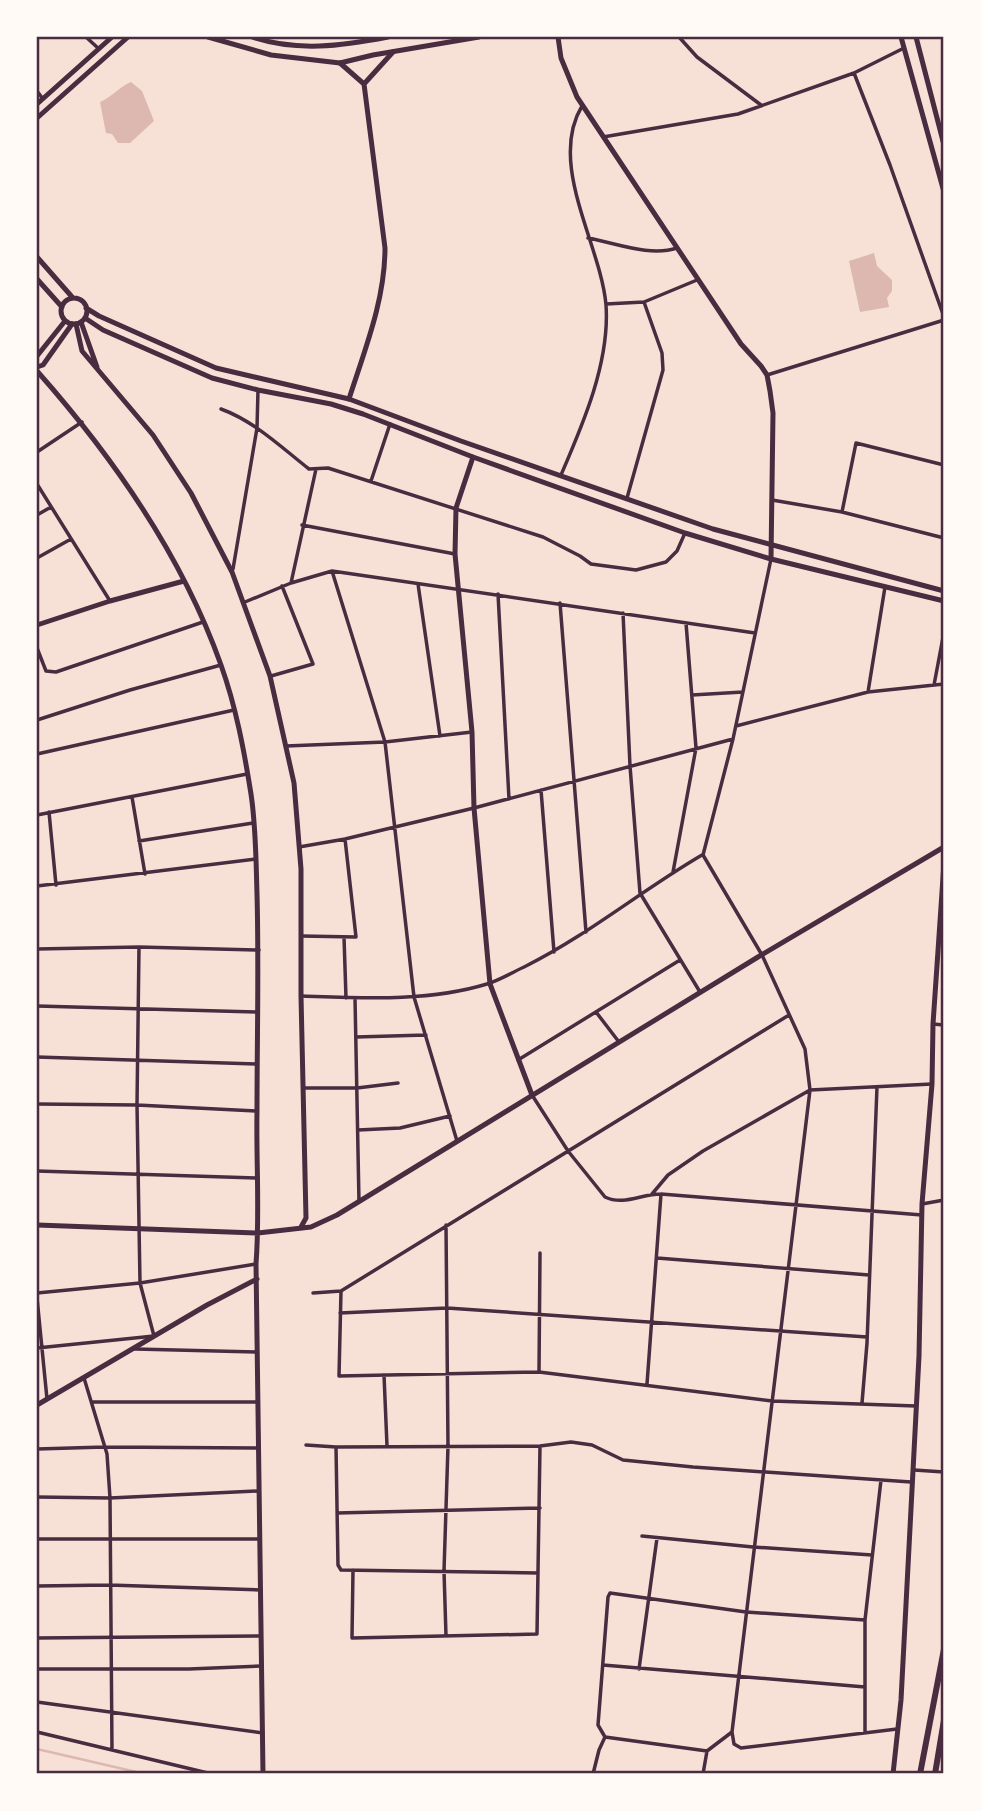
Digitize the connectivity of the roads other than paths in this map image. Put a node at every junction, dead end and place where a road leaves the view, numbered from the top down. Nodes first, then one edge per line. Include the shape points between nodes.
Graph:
1 (86, 37) edge
2 (112, 37) edge
3 (128, 37) edge
4 (208, 37) edge
5 (251, 37) edge
6 (388, 37) edge
7 (479, 37) edge
8 (558, 37) edge
9 (679, 37) edge
10 (901, 37) edge
11 (916, 37) edge
12 (904, 48) junction
13 (99, 49) junction
14 (393, 52) junction
15 (340, 63) junction
16 (854, 73) junction
17 (364, 83) junction
18 (37, 91) edge
19 (43, 99) junction
20 (37, 104) edge
21 (761, 105) junction
22 (583, 106) junction
23 (37, 118) edge
24 (603, 137) junction
25 (944, 145) edge
26 (944, 192) edge
27 (588, 238) junction
28 (677, 248) junction
29 (37, 257) edge
30 (37, 279) edge
31 (698, 280) junction
32 (73, 298) junction
33 (644, 302) junction
34 (606, 304) junction
35 (62, 307) junction
36 (86, 308) junction
37 (944, 320) edge
38 (65, 321) junction
39 (78, 322) junction
40 (944, 331) edge
41 (37, 356) edge
42 (37, 369) edge
43 (767, 375) junction
44 (258, 390) junction
45 (349, 399) junction
46 (221, 410) dead end
47 (82, 422) junction
48 (390, 424) junction
49 (257, 428) junction
50 (37, 452) edge
51 (473, 457) junction
52 (944, 465) edge
53 (316, 468) junction
54 (561, 475) junction
55 (371, 481) junction
56 (37, 484) edge
57 (627, 498) junction
58 (771, 499) junction
59 (51, 507) junction
60 (456, 508) junction
61 (842, 512) junction
62 (37, 515) edge
63 (302, 525) junction
64 (685, 533) junction
65 (944, 538) edge
66 (71, 539) junction
67 (771, 545) junction
68 (455, 554) junction
69 (37, 558) edge
70 (771, 559) junction
71 (332, 571) junction
72 (232, 572) junction
73 (184, 581) junction
74 (291, 583) junction
75 (418, 584) junction
76 (282, 586) junction
77 (885, 586) junction
78 (459, 588) junction
79 (944, 592) edge
80 (498, 594) junction
81 (110, 601) junction
82 (944, 601) edge
83 (244, 602) junction
84 (560, 603) junction
85 (623, 613) junction
86 (203, 622) junction
87 (687, 622) junction
88 (37, 625) edge
89 (944, 632) edge
90 (755, 633) junction
91 (37, 648) edge
92 (221, 665) junction
93 (270, 676) junction
94 (944, 684) edge
95 (934, 685) junction
96 (743, 692) junction
97 (867, 692) junction
98 (692, 695) junction
99 (234, 710) junction
100 (37, 720) edge
101 (736, 726) junction
102 (472, 732) junction
103 (440, 736) junction
104 (733, 738) junction
105 (385, 742) junction
106 (285, 746) junction
107 (696, 748) junction
108 (37, 754) edge
109 (631, 766) junction
110 (247, 774) junction
111 (574, 781) junction
112 (541, 790) junction
113 (131, 796) junction
114 (509, 799) junction
115 (474, 808) junction
116 (49, 813) junction
117 (37, 815) edge
118 (253, 822) junction
119 (395, 825) junction
120 (345, 839) junction
121 (139, 841) junction
122 (299, 847) junction
123 (944, 847) edge
124 (703, 855) junction
125 (256, 859) junction
126 (944, 863) edge
127 (673, 872) junction
128 (145, 874) junction
129 (56, 885) junction
130 (37, 886) edge
131 (640, 893) junction
132 (586, 932) junction
133 (301, 936) junction
134 (344, 936) junction
135 (139, 947) junction
136 (37, 949) edge
137 (259, 950) junction
138 (554, 952) junction
139 (762, 955) junction
140 (680, 961) junction
141 (490, 984) junction
142 (700, 992) junction
143 (301, 996) junction
144 (414, 997) junction
145 (346, 998) junction
146 (355, 998) junction
147 (37, 1006) edge
148 (138, 1009) junction
149 (596, 1012) junction
150 (258, 1013) junction
151 (789, 1015) junction
152 (933, 1024) junction
153 (944, 1025) edge
154 (426, 1035) junction
155 (356, 1037) junction
156 (619, 1042) junction
157 (37, 1057) edge
158 (138, 1060) junction
159 (518, 1060) junction
160 (258, 1064) junction
161 (398, 1083) dead end
162 (932, 1084) junction
163 (877, 1087) junction
164 (303, 1088) junction
165 (357, 1088) junction
166 (810, 1090) junction
167 (532, 1095) junction
168 (37, 1104) edge
169 (136, 1105) junction
170 (257, 1111) junction
171 (450, 1116) junction
172 (358, 1130) junction
173 (457, 1141) junction
174 (568, 1151) junction
175 (37, 1171) edge
176 (138, 1174) junction
177 (258, 1178) junction
178 (652, 1194) junction
179 (661, 1194) junction
180 (944, 1200) edge
181 (359, 1202) junction
182 (797, 1204) junction
183 (922, 1204) junction
184 (872, 1211) junction
185 (922, 1215) junction
186 (37, 1225) edge
187 (446, 1225) junction
188 (301, 1227) junction
189 (140, 1230) junction
190 (258, 1233) junction
191 (540, 1253) dead end
192 (657, 1258) junction
193 (256, 1264) junction
194 (786, 1269) junction
195 (869, 1275) junction
196 (257, 1279) junction
197 (140, 1283) junction
198 (341, 1291) junction
199 (313, 1293) dead end
200 (37, 1295) edge
201 (447, 1308) junction
202 (340, 1313) junction
203 (541, 1314) junction
204 (653, 1324) junction
205 (779, 1333) junction
206 (154, 1336) junction
207 (867, 1337) junction
208 (40, 1347) edge
209 (133, 1349) junction
210 (258, 1353) junction
211 (539, 1372) junction
212 (448, 1374) junction
213 (384, 1375) junction
214 (84, 1378) junction
215 (648, 1384) junction
216 (47, 1399) junction
217 (772, 1401) junction
218 (93, 1402) junction
219 (258, 1402) junction
220 (862, 1403) junction
221 (37, 1405) edge
222 (916, 1406) junction
223 (306, 1445) dead end
224 (387, 1446) junction
225 (449, 1446) junction
226 (540, 1446) junction
227 (106, 1447) junction
228 (336, 1447) junction
229 (259, 1448) junction
230 (37, 1449) edge
231 (912, 1469) junction
232 (764, 1472) junction
233 (944, 1472) edge
234 (881, 1480) junction
235 (911, 1482) junction
236 (260, 1491) junction
237 (37, 1497) edge
238 (110, 1498) junction
239 (540, 1508) junction
240 (446, 1510) junction
241 (337, 1513) junction
242 (642, 1536) dead end
243 (657, 1538) junction
244 (37, 1539) edge
245 (109, 1539) junction
246 (260, 1539) junction
247 (753, 1547) junction
248 (872, 1555) junction
249 (353, 1570) junction
250 (444, 1571) junction
251 (538, 1573) junction
252 (109, 1585) junction
253 (37, 1586) edge
254 (261, 1590) junction
255 (649, 1597) junction
256 (746, 1612) junction
257 (865, 1620) junction
258 (261, 1636) junction
259 (446, 1636) junction
260 (110, 1637) junction
261 (37, 1638) edge
262 (944, 1649) edge
263 (603, 1665) junction
264 (262, 1666) junction
265 (110, 1667) junction
266 (37, 1669) edge
267 (639, 1669) junction
268 (738, 1678) junction
269 (865, 1687) junction
270 (37, 1702) edge
271 (111, 1711) junction
272 (944, 1720) edge
273 (897, 1729) junction
274 (732, 1731) junction
275 (37, 1732) edge
276 (263, 1732) junction
277 (865, 1733) junction
278 (605, 1737) junction
279 (942, 1749) edge
280 (112, 1750) junction
281 (707, 1751) junction
282 (212, 1774) edge
283 (263, 1774) edge
284 (593, 1774) edge
285 (703, 1774) edge
286 (893, 1774) edge
287 (920, 1774) edge
288 (935, 1774) edge

1 - 13 street
2 - 13 street
3 - 23 street
4 - 15 street via 271,55
5 - 6 street via 322,47
7 - 14 street
8 - 22 street via 561,58
9 - 21 street via 697,57
10 - 12 street
11 - 25 street
12 - 16 street
12 - 26 street
13 - 19 street
14 - 15 street
14 - 17 street
15 - 17 street
16 - 21 street
16 - 37 street
17 - 45 street via 385,265 382,293
18 - 19 street
19 - 20 street
21 - 24 street via 738,114
22 - 24 street
22 - 27 street via 574,119 572,162
24 - 28 street
27 - 28 street via 665,252
27 - 34 street
28 - 31 street
29 - 32 street
30 - 35 street
31 - 33 street
31 - 43 street
32 - 35 street
32 - 36 street
33 - 34 street
33 - 57 street via 662,353 663,370
34 - 54 street via 598,376
35 - 38 street
36 - 39 street
36 - 45 street via 216,368
37 - 40 street
37 - 43 street
38 - 39 street
38 - 41 street
39 - 42 street
39 - 44 street via 212,378
39 - 72 street via 82,351 153,435 191,493
42 - 47 street
43 - 58 street via 773,413
44 - 48 street via 331,404
44 - 49 street
45 - 54 street
46 - 49 street
47 - 50 street
47 - 73 street via 117,468
48 - 51 street
48 - 55 street
49 - 53 street via 309,468
49 - 72 street
51 - 60 street
51 - 64 street
52 - 61 street via 856,443
53 - 55 street
53 - 63 street
54 - 57 street
55 - 60 street
56 - 59 street
57 - 67 street
58 - 61 street
58 - 67 street
59 - 62 street
59 - 66 street
60 - 64 street via 543,537 591,564 636,570 672,558
60 - 68 street
61 - 65 street
63 - 68 street
63 - 74 street
64 - 70 street
66 - 69 street
66 - 81 street
67 - 70 street
67 - 79 street
68 - 78 street
70 - 77 street
70 - 90 street
71 - 74 street
71 - 75 street
71 - 105 street
72 - 83 street
73 - 81 street
73 - 86 street
74 - 76 street
75 - 78 street
75 - 103 street
76 - 83 street
76 - 93 street via 313,664
77 - 82 street
77 - 97 street
78 - 80 street
78 - 102 street
80 - 84 street
80 - 114 street
81 - 88 street
83 - 93 street
84 - 85 street
84 - 111 street
85 - 87 street
85 - 109 street
86 - 91 street via 52,672 46,671
86 - 92 street
87 - 90 street
87 - 98 street
89 - 95 street
90 - 96 street
92 - 99 street
92 - 100 street
93 - 106 street
94 - 95 street
95 - 97 street
96 - 98 street
96 - 101 street
97 - 101 street
98 - 107 street
99 - 108 street
99 - 110 street
101 - 104 street
102 - 103 street
102 - 115 street
103 - 105 street
104 - 107 street
104 - 124 street
105 - 106 street
105 - 119 street
106 - 122 street
107 - 109 street
107 - 127 street
109 - 111 street
109 - 131 street
110 - 113 street
110 - 118 street
111 - 112 street
111 - 132 street
112 - 114 street
112 - 138 street
113 - 116 street
113 - 121 street
114 - 115 street
115 - 119 street
115 - 141 street
116 - 117 street
116 - 129 street
118 - 121 street
118 - 125 street
119 - 120 street
119 - 144 street
120 - 122 street
120 - 134 street via 356,937
121 - 128 street
122 - 133 street
123 - 139 street
124 - 127 street
124 - 139 street
125 - 128 street
125 - 137 street
126 - 152 street
127 - 131 street
128 - 129 street
129 - 130 street
131 - 132 street
131 - 140 street
132 - 138 street
133 - 134 street
133 - 143 street
134 - 145 street
135 - 136 street
135 - 137 street
135 - 148 street
137 - 150 street
138 - 141 street
139 - 142 street
139 - 151 street
140 - 142 street
140 - 149 street
141 - 144 street
141 - 159 street
142 - 156 street
143 - 145 street
143 - 164 street
144 - 146 street
144 - 154 street
145 - 146 street
146 - 155 street
147 - 148 street
148 - 150 street
148 - 158 street
149 - 156 street
149 - 159 street
150 - 160 street
151 - 166 street via 805,1049
151 - 174 street
152 - 153 street
152 - 162 street
154 - 155 street
154 - 171 street
155 - 165 street
156 - 167 street
157 - 158 street
158 - 160 street
158 - 169 street
159 - 167 street
160 - 170 street
161 - 165 street
162 - 163 street
162 - 183 street
163 - 166 street
163 - 184 street
164 - 165 street
164 - 188 street via 306,1218
165 - 172 street
166 - 178 street via 703,1151 668,1175
166 - 182 street
167 - 173 street
167 - 174 street
168 - 169 street
169 - 170 street
169 - 176 street
170 - 177 street
171 - 172 street via 400,1128
171 - 173 street
172 - 181 street
173 - 181 street
174 - 178 street via 605,1197 621,1202
174 - 187 street
175 - 176 street
176 - 177 street
176 - 189 street
177 - 190 street
178 - 179 street
179 - 182 street
179 - 192 street
180 - 183 street
181 - 188 street via 311,1227
182 - 184 street
182 - 194 street
183 - 185 street
184 - 185 street
184 - 195 street
185 - 222 street
186 - 189 street
187 - 198 street
187 - 201 street
188 - 190 street
189 - 190 street
189 - 197 street
190 - 193 street
191 - 203 street
192 - 194 street
192 - 204 street
193 - 196 street
193 - 197 street
194 - 195 street
194 - 205 street
195 - 207 street
196 - 206 street
196 - 210 street
197 - 200 street
197 - 206 street
198 - 199 street
198 - 202 street
200 - 208 street
201 - 202 street
201 - 203 street
201 - 212 street
202 - 213 street via 339,1376
203 - 204 street
203 - 211 street
204 - 205 street
204 - 215 street
205 - 207 street
205 - 217 street
206 - 208 street
206 - 209 street
207 - 220 street
208 - 216 street
209 - 210 street
209 - 214 street
210 - 219 street
211 - 212 street
211 - 215 street
212 - 213 street
212 - 225 street
213 - 224 street
214 - 216 street
214 - 218 street
215 - 217 street
216 - 221 street
217 - 220 street
217 - 232 street
218 - 219 street
218 - 227 street
219 - 229 street
220 - 222 street
222 - 231 street
223 - 228 street
224 - 225 street
224 - 228 street
225 - 226 street
225 - 240 street
226 - 232 street via 571,1442 592,1445 623,1460
226 - 239 street
227 - 229 street
227 - 230 street
227 - 238 street
228 - 241 street
229 - 236 street
231 - 233 street
231 - 235 street
232 - 234 street
232 - 247 street
234 - 235 street
234 - 248 street
235 - 273 street
236 - 238 street
236 - 246 street
237 - 238 street
238 - 245 street
239 - 240 street
239 - 251 street
240 - 241 street
240 - 250 street
241 - 249 street via 338,1565 341,1570
242 - 243 street
243 - 247 street
243 - 255 street
244 - 245 street
245 - 246 street
245 - 252 street
246 - 254 street
247 - 248 street
247 - 256 street
248 - 257 street
249 - 250 street
249 - 259 street via 352,1638
250 - 251 street
250 - 259 street
251 - 259 street via 537,1634
252 - 253 street
252 - 254 street
252 - 260 street
254 - 258 street
255 - 256 street
255 - 263 street via 610,1593
255 - 267 street
256 - 257 street
256 - 268 street
257 - 269 street
258 - 260 street
258 - 264 street
260 - 261 street
260 - 265 street
262 - 287 highway
263 - 267 street
263 - 278 street via 598,1725
264 - 265 street
264 - 276 street
265 - 266 street
265 - 271 street
267 - 268 street
268 - 269 street
268 - 274 street
269 - 277 street
270 - 271 street
271 - 276 street
271 - 280 street
272 - 279 highway
273 - 277 street
273 - 286 street
274 - 277 street via 734,1744 741,1748
274 - 281 street
275 - 280 street
276 - 283 street
278 - 281 street
278 - 284 street
279 - 288 highway
280 - 282 street
281 - 285 street

